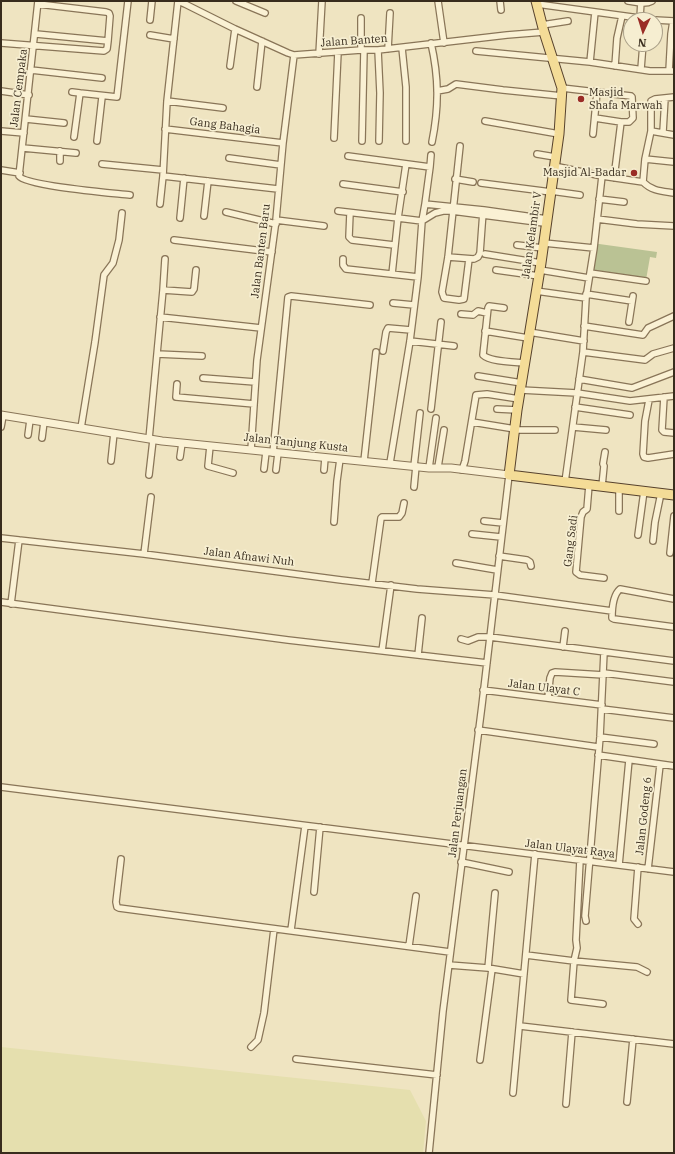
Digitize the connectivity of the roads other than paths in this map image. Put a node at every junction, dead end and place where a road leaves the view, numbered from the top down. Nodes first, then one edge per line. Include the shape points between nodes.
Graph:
1 (128, 1) edge
2 (152, 1) edge
3 (178, 1) edge
4 (236, 1) edge
5 (322, 1) edge
6 (438, 1) edge
7 (500, 1) edge
8 (628, 1) edge
9 (652, 1) edge
10 (38, 2) edge
11 (186, 2) edge
12 (537, 2) edge
13 (641, 2) edge
14 (502, 10) dead end
15 (595, 12) junction
16 (642, 12) edge
17 (265, 13) dead end
18 (390, 13) dead end
19 (622, 16) joint
20 (361, 18) dead end
21 (150, 20) dead end
22 (663, 20) edge
23 (568, 21) dead end
24 (674, 21) edge
25 (235, 29) junction
26 (543, 29) junction
27 (36, 34) junction
28 (673, 34) edge
29 (150, 35) dead end
30 (174, 39) junction
31 (108, 41) junction
32 (262, 41) junction
33 (1, 42) edge
34 (444, 42) junction
35 (431, 43) junction
36 (34, 46) junction
37 (402, 48) junction
38 (388, 49) junction
39 (363, 50) junction
40 (378, 50) junction
41 (476, 51) dead end
42 (338, 52) junction
43 (642, 52) edge
44 (319, 54) junction
45 (294, 55) junction
46 (552, 59) junction
47 (590, 62) junction
48 (230, 66) dead end
49 (615, 66) junction
50 (31, 70) junction
51 (640, 70) junction
52 (671, 71) edge
53 (102, 78) dead end
54 (257, 87) dead end
55 (1, 91) edge
56 (437, 91) junction
57 (72, 92) dead end
58 (562, 92) junction
59 (597, 92) junction
60 (80, 93) junction
61 (29, 95) junction
62 (102, 96) junction
63 (674, 97) edge
64 (665, 98) junction
65 (167, 101) junction
66 (223, 108) dead end
67 (595, 118) junction
68 (26, 119) junction
69 (485, 121) dead end
70 (621, 122) junction
71 (64, 123) dead end
72 (165, 129) junction
73 (1, 131) edge
74 (651, 131) junction
75 (663, 132) junction
76 (24, 133) junction
77 (559, 134) junction
78 (593, 134) dead end
79 (674, 135) edge
80 (74, 137) dead end
81 (334, 138) dead end
82 (97, 141) dead end
83 (362, 141) dead end
84 (379, 141) dead end
85 (406, 141) dead end
86 (432, 142) dead end
87 (283, 143) junction
88 (460, 146) dead end
89 (23, 148) junction
90 (60, 151) junction
91 (76, 153) dead end
92 (537, 154) dead end
93 (431, 155) dead end
94 (348, 156) dead end
95 (555, 157) junction
96 (229, 158) dead end
97 (645, 159) junction
98 (60, 161) dead end
99 (674, 162) edge
100 (102, 164) dead end
101 (406, 164) junction
102 (281, 165) junction
103 (554, 166) junction
104 (430, 167) junction
105 (1, 170) edge
106 (163, 173) junction
107 (20, 174) junction
108 (602, 176) junction
109 (184, 178) junction
110 (614, 178) junction
111 (455, 179) junction
112 (208, 181) junction
113 (473, 182) dead end
114 (643, 182) junction
115 (481, 183) dead end
116 (343, 184) dead end
117 (278, 190) junction
118 (551, 191) junction
119 (403, 192) junction
120 (674, 193) edge
121 (130, 195) dead end
122 (580, 195) dead end
123 (599, 199) junction
124 (624, 202) dead end
125 (160, 204) dead end
126 (425, 204) junction
127 (433, 204) junction
128 (452, 209) junction
129 (338, 211) dead end
130 (226, 212) dead end
131 (483, 212) junction
132 (122, 213) dead end
133 (350, 213) junction
134 (435, 213) junction
135 (204, 216) dead end
136 (180, 218) dead end
137 (398, 218) junction
138 (597, 219) junction
139 (422, 221) junction
140 (547, 221) junction
141 (276, 222) junction
142 (324, 226) dead end
143 (674, 226) edge
144 (174, 240) dead end
145 (394, 245) junction
146 (517, 245) dead end
147 (543, 246) junction
148 (594, 248) junction
149 (272, 252) junction
150 (485, 254) dead end
151 (448, 257) junction
152 (343, 259) dead end
153 (470, 259) junction
154 (165, 260) dead end
155 (196, 270) dead end
156 (496, 270) dead end
157 (540, 270) junction
158 (392, 274) junction
159 (589, 275) junction
160 (418, 277) junction
161 (646, 281) dead end
162 (163, 290) junction
163 (536, 291) junction
164 (586, 296) junction
165 (394, 303) dead end
166 (370, 305) dead end
167 (414, 305) junction
168 (504, 308) dead end
169 (487, 313) junction
170 (461, 314) dead end
171 (674, 316) edge
172 (160, 317) junction
173 (441, 322) dead end
174 (629, 322) dead end
175 (584, 326) junction
176 (261, 328) junction
177 (411, 330) junction
178 (485, 331) junction
179 (529, 335) junction
180 (410, 341) junction
181 (584, 341) junction
182 (439, 344) junction
183 (454, 346) dead end
184 (674, 348) edge
185 (383, 351) dead end
186 (376, 352) dead end
187 (583, 352) junction
188 (157, 354) junction
189 (202, 356) dead end
190 (525, 364) junction
191 (674, 372) edge
192 (478, 376) dead end
193 (203, 378) dead end
194 (579, 378) junction
195 (255, 382) junction
196 (177, 384) dead end
197 (521, 391) junction
198 (577, 393) junction
199 (674, 396) edge
200 (664, 397) junction
201 (649, 400) junction
202 (254, 404) junction
203 (575, 407) junction
204 (431, 409) dead end
205 (497, 409) dead end
206 (517, 410) junction
207 (420, 413) dead end
208 (2, 415) edge
209 (630, 415) dead end
210 (436, 418) dead end
211 (30, 420) junction
212 (44, 422) junction
213 (472, 422) junction
214 (1, 427) edge
215 (573, 427) junction
216 (81, 428) junction
217 (515, 429) junction
218 (444, 430) dead end
219 (555, 430) dead end
220 (606, 430) dead end
221 (114, 433) junction
222 (674, 433) edge
223 (28, 435) dead end
224 (42, 438) dead end
225 (151, 439) junction
226 (182, 443) junction
227 (210, 446) junction
228 (251, 450) junction
229 (605, 452) dead end
230 (272, 453) junction
231 (674, 454) edge
232 (180, 457) dead end
233 (325, 458) junction
234 (340, 459) junction
235 (111, 460) dead end
236 (364, 461) junction
237 (390, 463) junction
238 (415, 466) junction
239 (438, 467) junction
240 (429, 468) junction
241 (264, 469) dead end
242 (276, 470) dead end
243 (324, 470) dead end
244 (462, 470) junction
245 (233, 473) dead end
246 (149, 475) dead end
247 (509, 475) junction
248 (565, 482) junction
249 (589, 485) junction
250 (602, 486) junction
251 (414, 487) dead end
252 (619, 488) junction
253 (644, 491) junction
254 (661, 493) junction
255 (674, 495) edge
256 (151, 497) dead end
257 (404, 503) dead end
258 (619, 511) dead end
259 (674, 516) edge
260 (484, 521) dead end
261 (334, 522) dead end
262 (503, 523) junction
263 (472, 534) dead end
264 (638, 535) dead end
265 (501, 537) junction
266 (1, 538) edge
267 (19, 540) junction
268 (653, 541) dead end
269 (670, 553) dead end
270 (144, 554) junction
271 (499, 556) junction
272 (456, 563) dead end
273 (531, 566) dead end
274 (497, 570) junction
275 (604, 578) dead end
276 (372, 583) junction
277 (391, 585) junction
278 (495, 595) junction
279 (674, 599) edge
280 (1, 602) edge
281 (11, 604) junction
282 (612, 610) junction
283 (422, 618) dead end
284 (674, 627) edge
285 (565, 631) dead end
286 (490, 637) junction
287 (461, 639) dead end
288 (563, 647) junction
289 (382, 651) junction
290 (604, 652) junction
291 (418, 655) junction
292 (674, 661) edge
293 (487, 664) junction
294 (604, 674) junction
295 (674, 682) edge
296 (483, 690) junction
297 (548, 698) junction
298 (602, 707) junction
299 (674, 718) edge
300 (478, 730) junction
301 (600, 736) junction
302 (654, 744) dead end
303 (598, 747) junction
304 (598, 756) junction
305 (629, 760) junction
306 (660, 765) junction
307 (674, 766) edge
308 (1, 787) edge
309 (305, 826) junction
310 (320, 827) junction
311 (464, 846) junction
312 (535, 854) junction
313 (121, 859) dead end
314 (580, 860) junction
315 (590, 861) junction
316 (461, 862) junction
317 (619, 865) junction
318 (638, 867) junction
319 (648, 869) junction
320 (509, 872) dead end
321 (674, 872) edge
322 (314, 892) dead end
323 (496, 893) dead end
324 (416, 896) dead end
325 (586, 921) dead end
326 (638, 924) dead end
327 (274, 929) junction
328 (291, 930) junction
329 (409, 946) junction
330 (450, 952) junction
331 (526, 955) junction
332 (574, 961) junction
333 (449, 964) junction
334 (490, 968) junction
335 (647, 972) dead end
336 (524, 974) junction
337 (603, 1004) dead end
338 (520, 1026) junction
339 (572, 1032) junction
340 (633, 1039) junction
341 (674, 1044) edge
342 (251, 1047) dead end
343 (296, 1059) dead end
344 (480, 1060) dead end
345 (437, 1075) junction
346 (513, 1093) dead end
347 (627, 1102) dead end
348 (566, 1104) dead end
349 (429, 1153) edge

1 - 62 street via 117,97
2 - 21 street
3 - 11 street, Jalan Banten
3 - 30 street
4 - 17 street
5 - 44 street
6 - 34 street
7 - 14 street
8 - 13 street
9 - 13 street
10 - 27 street, Jalan Cempaka
10 - 31 street via 109,13
11 - 25 street, Jalan Banten
12 - 15 street
12 - 26 main road, Jalan Kelambir V
13 - 16 street
15 - 19 street
15 - 47 street
18 - 38 street
19 - 49 street
20 - 39 street
22 - 24 street
23 - 26 street, Jalan Banten
24 - 28 street
25 - 32 street, Jalan Banten
25 - 48 street
26 - 34 street, Jalan Banten
26 - 46 main road, Jalan Kelambir V
27 - 31 street
27 - 36 street, Jalan Cempaka
28 - 52 street
29 - 30 street
30 - 65 street
31 - 36 street via 107,49 104,51
32 - 45 street, Jalan Banten
32 - 54 street
33 - 36 street
34 - 35 street, Jalan Banten
35 - 37 street, Jalan Banten
35 - 56 street via 436,64
36 - 50 street, Jalan Cempaka
37 - 38 street, Jalan Banten
37 - 85 street via 406,87
38 - 40 street, Jalan Banten
39 - 40 street, Jalan Banten
39 - 42 street, Jalan Banten
39 - 83 street
40 - 84 street
41 - 46 street
42 - 44 street, Jalan Banten
42 - 81 street
43 - 51 street
44 - 45 street, Jalan Banten
45 - 87 street, Jalan Banten Baru
46 - 47 street
46 - 58 main road, Jalan Kelambir V
47 - 49 street
49 - 51 street
50 - 53 street
50 - 61 street, Jalan Cempaka
51 - 52 street
55 - 61 street
56 - 58 street via 456,84 503,90
56 - 86 street via 437,118
57 - 60 street
58 - 59 street
58 - 77 main road, Jalan Kelambir V
59 - 67 street
59 - 70 street via 632,97 632,118 628,122
60 - 62 street
60 - 80 street
61 - 68 street, Jalan Cempaka
62 - 82 street
63 - 64 street
64 - 74 street via 651,101
64 - 75 street
65 - 66 street
65 - 72 street
67 - 70 street
67 - 78 street
68 - 71 street
68 - 76 street, Jalan Cempaka
69 - 77 street
70 - 110 street
72 - 87 street, Gang Bahagia
72 - 106 street
73 - 76 street
74 - 75 street
74 - 97 street
75 - 79 street
76 - 89 street, Jalan Cempaka
77 - 95 main road, Jalan Kelambir V
87 - 102 street, Jalan Banten Baru
88 - 111 street
89 - 90 street
89 - 107 street, Jalan Cempaka
90 - 91 street
90 - 98 street
92 - 95 street
93 - 104 street
94 - 101 street
95 - 103 main road, Jalan Kelambir V
96 - 102 street
97 - 99 street
97 - 114 street
100 - 106 street
101 - 104 street
101 - 119 street
102 - 117 street, Jalan Banten Baru
103 - 108 street
103 - 118 main road, Jalan Kelambir V
104 - 126 street
105 - 107 street
106 - 109 street
106 - 125 street
107 - 121 street via 25,181 39,184
108 - 110 street
108 - 123 street
109 - 112 street
109 - 136 street
110 - 114 street
111 - 113 street
111 - 128 street
112 - 117 street
112 - 135 street
114 - 120 street via 656,191
115 - 118 street
116 - 119 street
117 - 141 street, Jalan Banten Baru
118 - 122 street
118 - 140 main road, Jalan Kelambir V
119 - 137 street
123 - 124 street
123 - 138 street
126 - 127 street
126 - 139 street
127 - 128 street
127 - 134 street
128 - 131 street
128 - 134 street
128 - 151 street
129 - 133 street
130 - 141 street
131 - 140 street
131 - 153 street via 480,253 476,258
132 - 216 street via 113,263 104,275
133 - 137 street
133 - 145 street via 349,237 352,240
134 - 139 street
137 - 139 street
137 - 145 street
138 - 143 street
138 - 148 street
139 - 160 street
140 - 147 main road, Jalan Kelambir V
141 - 142 street
141 - 149 street, Jalan Banten Baru
144 - 149 street
145 - 158 street
146 - 147 street
147 - 148 street
147 - 157 main road, Jalan Kelambir V
148 - 159 street
149 - 176 street, Jalan Banten Baru
150 - 157 street
151 - 153 street
151 - 153 street via 442,296 454,300 465,298
152 - 158 street via 342,264 346,269
154 - 162 street
155 - 162 street via 192,292
156 - 157 street
157 - 159 street
157 - 163 main road, Jalan Kelambir V
158 - 160 street
159 - 161 street
159 - 164 street
160 - 167 street
162 - 172 street
163 - 164 street
163 - 179 main road, Jalan Kelambir V
164 - 174 street via 632,299
164 - 175 street
165 - 167 street
166 - 230 street via 288,297
167 - 177 street
168 - 169 street via 488,306
169 - 170 street via 478,311 473,315
169 - 178 street
171 - 175 street via 648,328 643,335
172 - 176 street
172 - 188 street
173 - 182 street
175 - 181 street
176 - 195 street, Jalan Banten Baru
177 - 180 street
177 - 185 street via 388,328
178 - 179 street
178 - 190 street via 484,357
179 - 181 street
179 - 190 main road, Jalan Kelambir V
180 - 182 street
180 - 237 street
181 - 187 street
182 - 183 street
182 - 204 street
184 - 187 street via 653,354 645,360
186 - 236 street
187 - 194 street
188 - 189 street
188 - 225 street
190 - 197 main road, Jalan Kelambir V
191 - 194 street via 632,388
192 - 197 street
193 - 195 street
194 - 198 street
195 - 202 street, Jalan Banten Baru
196 - 202 street via 176,399
197 - 198 street
197 - 206 main road, Jalan Kelambir V
197 - 213 street via 476,394
198 - 201 street via 630,401
198 - 203 street
199 - 200 street
200 - 201 street
200 - 222 street via 662,430
201 - 231 street via 645,421 644,457
202 - 228 street, Jalan Banten Baru
203 - 209 street
203 - 215 street
205 - 206 street
206 - 217 main road, Jalan Kelambir V
207 - 238 street
208 - 211 street, Jalan Tanjung Kusta
208 - 214 street
210 - 240 street
211 - 212 street, Jalan Tanjung Kusta
211 - 223 street
212 - 216 street, Jalan Tanjung Kusta
212 - 224 street
213 - 217 street
213 - 244 street
215 - 220 street
215 - 248 street
216 - 221 street, Jalan Tanjung Kusta
217 - 219 street
217 - 247 main road, Jalan Kelambir V
218 - 239 street
221 - 225 street, Jalan Tanjung Kusta
221 - 235 street
225 - 226 street, Jalan Tanjung Kusta
225 - 246 street
226 - 227 street, Jalan Tanjung Kusta
226 - 232 street
227 - 228 street, Jalan Tanjung Kusta
227 - 245 street via 208,466
228 - 230 street, Jalan Tanjung Kusta
229 - 250 street
230 - 233 street, Jalan Tanjung Kusta
230 - 241 street
230 - 242 street
233 - 234 street, Jalan Tanjung Kusta
233 - 243 street
234 - 236 street, Jalan Tanjung Kusta
234 - 261 street
236 - 237 street, Jalan Tanjung Kusta
237 - 238 street, Jalan Tanjung Kusta
238 - 240 street, Jalan Tanjung Kusta
238 - 251 street
239 - 240 street, Jalan Tanjung Kusta
239 - 244 street, Jalan Tanjung Kusta
244 - 247 street, Jalan Tanjung Kusta
247 - 248 main road
247 - 262 street, Jalan Perjuangan
248 - 249 main road
249 - 250 main road
249 - 275 street, Gang Sadi via 587,509 582,517 576,572 580,575
250 - 252 main road
252 - 253 main road
252 - 258 street
253 - 254 main road
253 - 264 street
254 - 255 main road
254 - 268 street
256 - 270 street
257 - 276 street via 399,518 381,518
259 - 269 street
260 - 262 street
262 - 265 street, Jalan Perjuangan
263 - 265 street
265 - 271 street, Jalan Perjuangan
266 - 267 street, Jalan Afnawi Nuh
267 - 270 street, Jalan Afnawi Nuh
267 - 281 street
270 - 276 street, Jalan Afnawi Nuh
271 - 273 street via 527,560
271 - 274 street, Jalan Perjuangan
272 - 274 street
274 - 278 street, Jalan Perjuangan
276 - 277 street, Jalan Afnawi Nuh
277 - 278 street, Jalan Afnawi Nuh
277 - 289 street
278 - 282 street, Jalan Afnawi Nuh
278 - 286 street, Jalan Perjuangan
279 - 282 street via 620,589
280 - 281 street
281 - 289 street
282 - 284 street via 614,619
283 - 291 street
285 - 288 street
286 - 287 street via 478,637 468,641
286 - 288 street
286 - 293 street, Jalan Perjuangan
288 - 290 street
289 - 291 street
290 - 292 street
290 - 294 street
291 - 293 street
293 - 296 street, Jalan Perjuangan
294 - 295 street
294 - 297 street via 554,672 550,678
294 - 298 street
296 - 297 street, Jalan Ulayat C
296 - 300 street, Jalan Perjuangan
297 - 298 street, Jalan Ulayat C
298 - 299 street, Jalan Ulayat C
298 - 301 street
300 - 303 street
300 - 311 street, Jalan Perjuangan
301 - 302 street
301 - 303 street
303 - 304 street
304 - 305 street
304 - 315 street
305 - 306 street
305 - 317 street
306 - 307 street
306 - 319 street, Jalan Godeng 6
308 - 309 street, Jalan Ulayat Raya
309 - 310 street, Jalan Ulayat Raya
309 - 328 street
310 - 311 street, Jalan Ulayat Raya
310 - 322 street
311 - 312 street, Jalan Ulayat Raya
311 - 316 street, Jalan Perjuangan
312 - 314 street, Jalan Ulayat Raya
312 - 331 street
313 - 327 street via 117,908
314 - 315 street, Jalan Ulayat Raya
314 - 332 street via 577,948
315 - 317 street, Jalan Ulayat Raya
315 - 325 street
316 - 320 street
316 - 330 street, Jalan Perjuangan
317 - 318 street, Jalan Ulayat Raya
318 - 319 street, Jalan Ulayat Raya
318 - 326 street via 634,919
319 - 321 street, Jalan Ulayat Raya
323 - 334 street
324 - 329 street
327 - 328 street
327 - 342 street via 264,1013 258,1040
328 - 329 street
329 - 330 street
330 - 333 street, Jalan Perjuangan
331 - 332 street
331 - 336 street
332 - 335 street via 637,967
332 - 337 street via 571,1000
333 - 334 street
333 - 345 street, Jalan Perjuangan
334 - 336 street
334 - 344 street
336 - 338 street
338 - 339 street
338 - 346 street
339 - 340 street
339 - 348 street
340 - 341 street
340 - 347 street
343 - 345 street
345 - 349 street, Jalan Perjuangan

